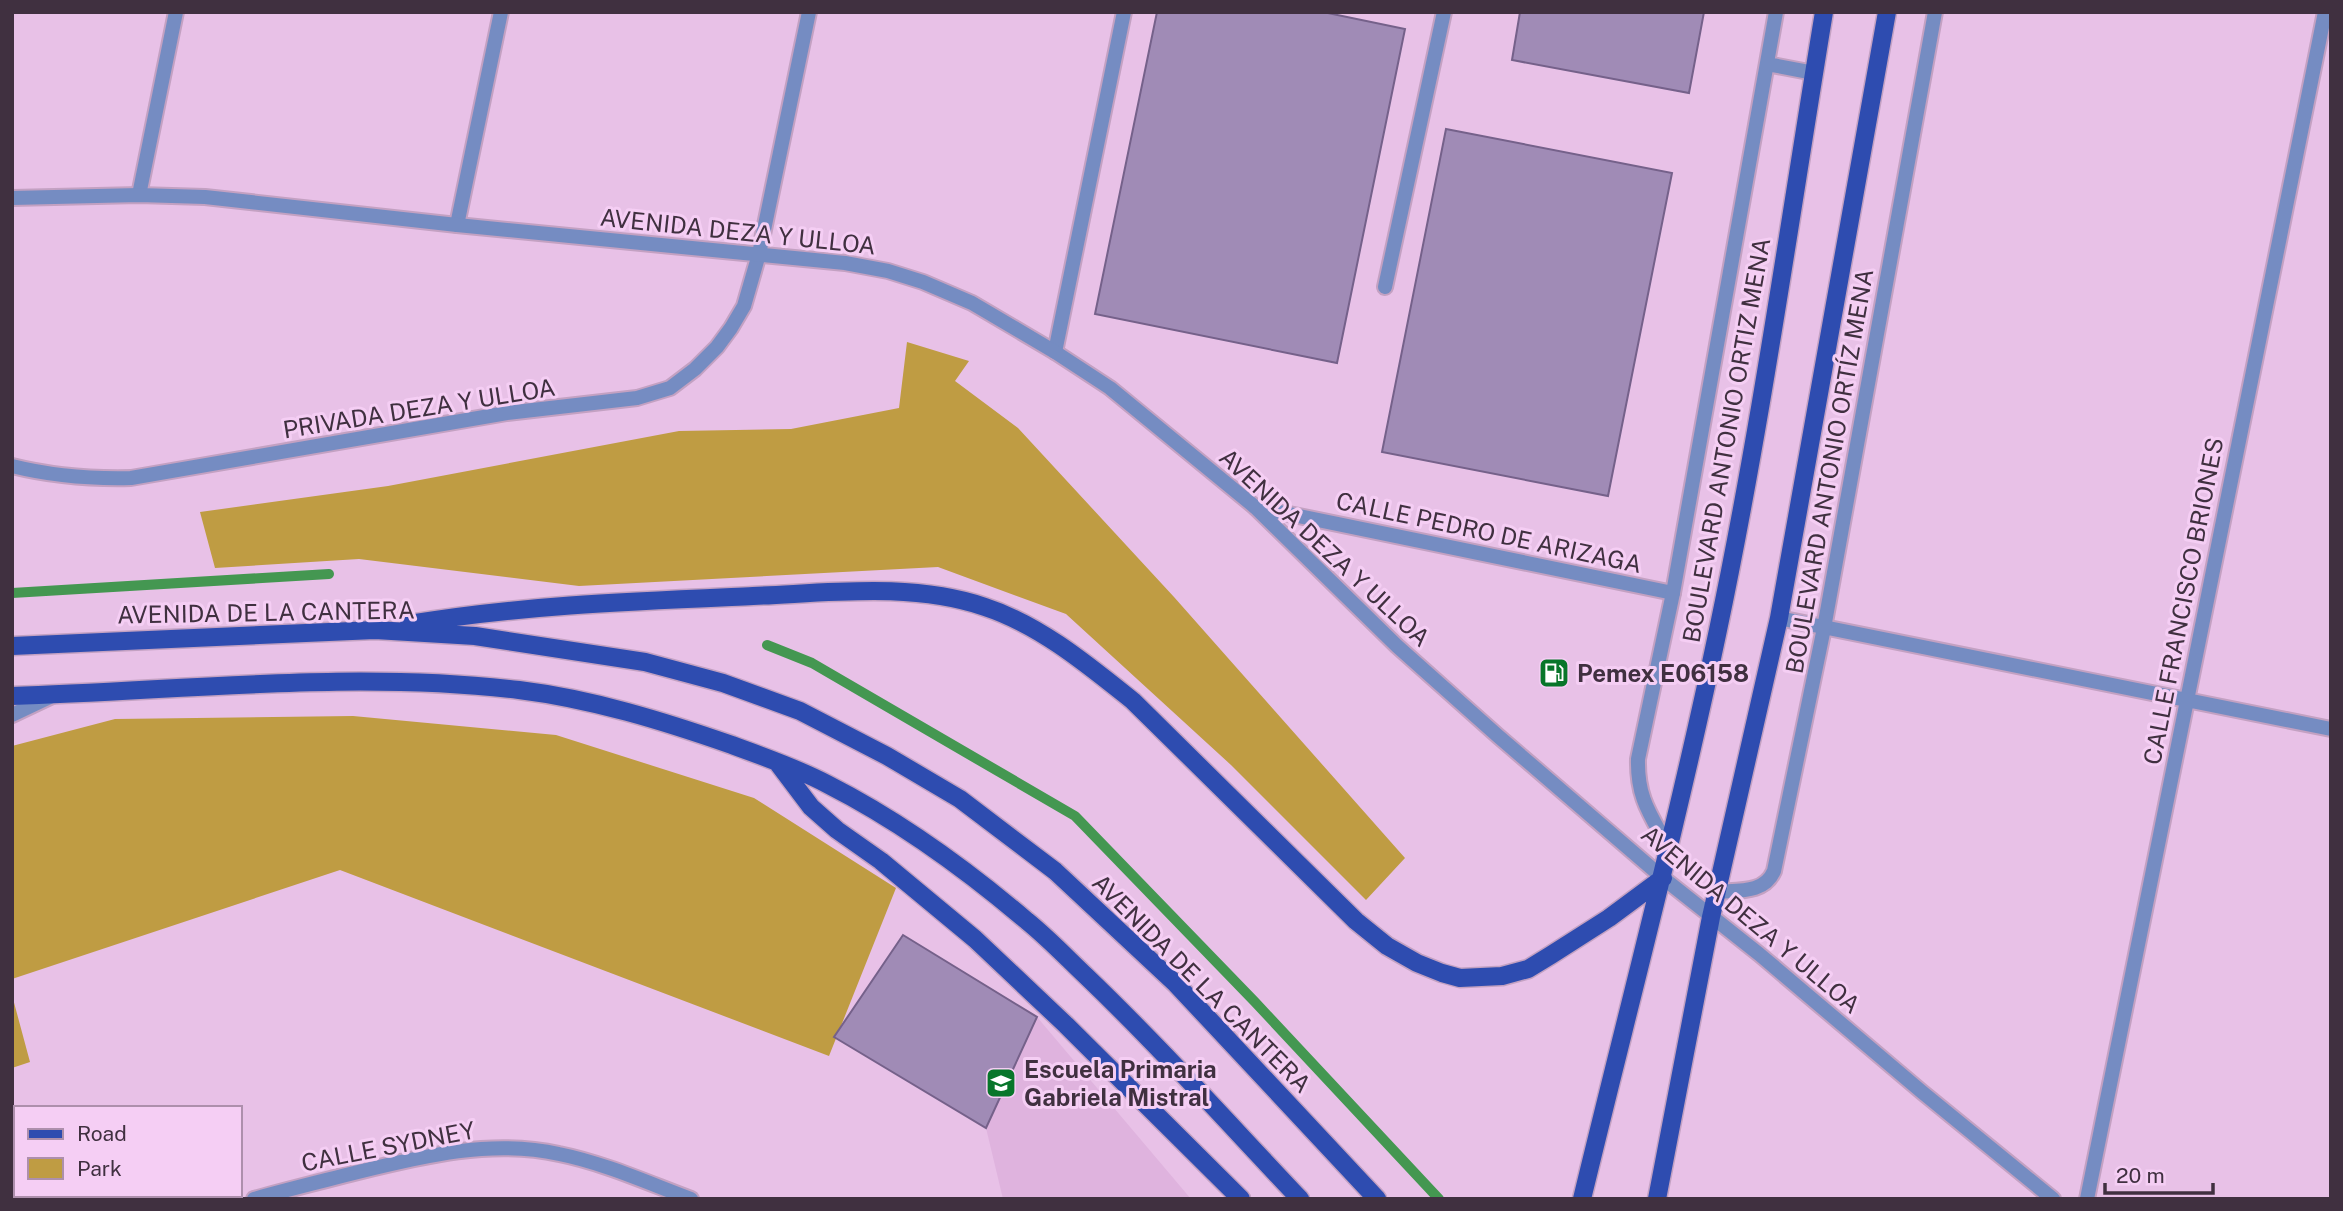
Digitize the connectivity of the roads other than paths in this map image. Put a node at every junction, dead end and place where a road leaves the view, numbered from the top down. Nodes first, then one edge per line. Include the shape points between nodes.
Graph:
1 (177, 12) edge
2 (501, 12) edge
3 (810, 12) edge
4 (1124, 12) edge
5 (1444, 12) edge
6 (1776, 12) edge
7 (1824, 12) edge
8 (1887, 12) edge
9 (1935, 12) edge
10 (2325, 12) edge
11 (1767, 64) junction
12 (1814, 73) junction
13 (139, 195) junction
14 (12, 198) edge
15 (457, 225) junction
16 (758, 254) junction
17 (1385, 287) dead end
18 (1055, 352) junction
19 (12, 466) edge
20 (1255, 507) junction
21 (1673, 593) junction
22 (1779, 618) junction
23 (1824, 628) junction
24 (375, 630) junction
25 (12, 646) edge
26 (54, 695) junction
27 (12, 696) edge
28 (2186, 700) junction
29 (12, 715) edge
30 (2331, 729) edge
31 (778, 762) junction
32 (1669, 849) junction
33 (1663, 878) junction
34 (1716, 892) junction
35 (1710, 917) junction
36 (254, 1199) edge
37 (691, 1199) edge
38 (1241, 1199) edge
39 (1300, 1199) edge
40 (1377, 1199) edge
41 (1582, 1199) edge
42 (1657, 1199) edge
43 (2053, 1199) edge
44 (2087, 1199) edge

1 - 13 street
2 - 15 street
3 - 16 street, PRIVADA DEZA Y ULLOA
4 - 18 street
5 - 17 street
6 - 11 street
7 - 12 main road, BOULEVARD ANTONIO ORTIZ MENA
8 - 22 main road
9 - 23 street, BOULEVARD ANTONIO ORTÍZ MENA
10 - 28 street, CALLE FRANCISCO BRIONES
11 - 12 street
11 - 21 street
12 - 32 main road, BOULEVARD ANTONIO ORTIZ MENA via 1753,448
13 - 14 street, AVENIDA DEZA Y ULLOA
13 - 15 street, AVENIDA DEZA Y ULLOA via 205,197
15 - 16 street, AVENIDA DEZA Y ULLOA
16 - 18 street, AVENIDA DEZA Y ULLOA via 845,263 911,278 972,303
16 - 19 street, PRIVADA DEZA Y ULLOA via 744,306 717,347 670,387 638,398 507,413 131,478 91,479
18 - 20 street, AVENIDA DEZA Y ULLOA via 1110,388
20 - 21 street, CALLE PEDRO DE ARIZAGA
20 - 33 street, AVENIDA DEZA Y ULLOA via 1397,646
21 - 32 street via 1637,780 1640,795
22 - 23 street
22 - 34 main road
23 - 28 street
23 - 34 street, BOULEVARD ANTONIO ORTÍZ MENA via 1774,871 1758,888
24 - 25 main road, AVENIDA DE LA CANTERA
24 - 33 main road via 463,616 619,602 866,592 954,598 1020,622 1093,669 1133,701 1356,921 1387,946 1442,973 1480,979 1528,969
24 - 40 main road, AVENIDA DE LA CANTERA via 475,636 645,662 800,711 887,756 960,799 1055,871 1176,984
26 - 27 main road
26 - 29 street
26 - 31 main road via 302,683 416,683 519,690 631,713
28 - 30 street
28 - 44 street, CALLE FRANCISCO BRIONES
31 - 38 main road via 811,807 975,939
31 - 39 main road via 873,810 951,861 1030,923 1124,1012
32 - 33 main road, BOULEVARD ANTONIO ORTIZ MENA
33 - 35 street, AVENIDA DEZA Y ULLOA
33 - 41 main road, BOULEVARD ANTONIO ORTIZ MENA
34 - 35 main road
35 - 42 main road
35 - 43 street, AVENIDA DEZA Y ULLOA
36 - 37 street, CALLE SYDNEY via 408,1160 462,1150 517,1148 559,1153

